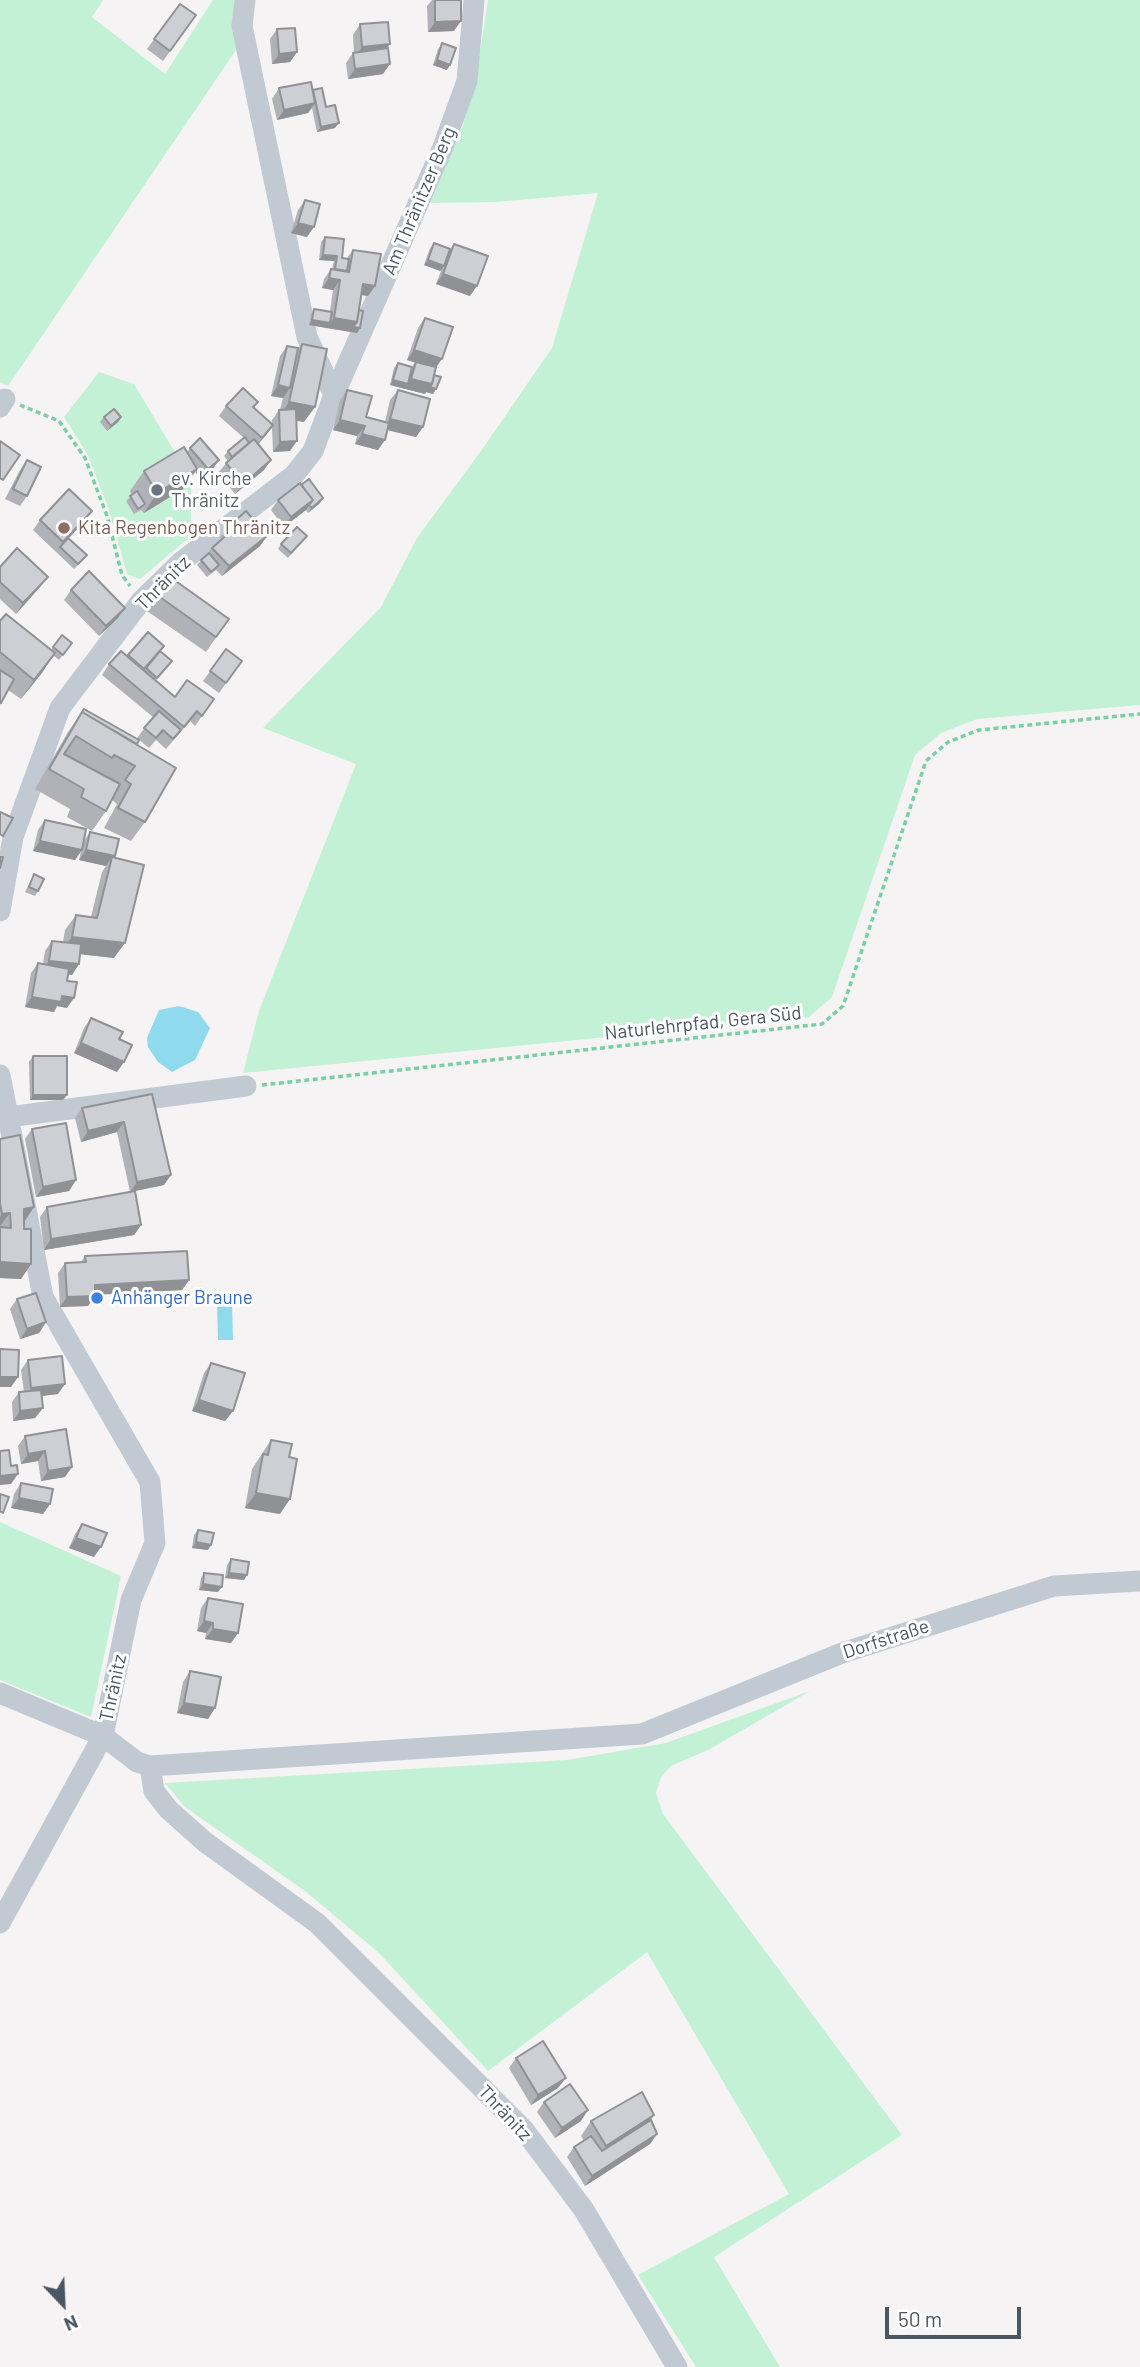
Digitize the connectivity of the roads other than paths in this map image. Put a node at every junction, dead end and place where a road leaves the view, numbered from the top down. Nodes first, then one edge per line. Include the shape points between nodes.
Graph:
1 (245, 0) edge
2 (474, 0) edge
3 (334, 395) junction
4 (0, 911) edge
5 (0, 1075) edge
6 (246, 1086) road end
7 (4, 1116) edge
8 (1140, 1581) edge
9 (0, 1693) edge
10 (103, 1736) junction
11 (150, 1766) junction
12 (0, 1923) edge
13 (677, 2367) edge

1 - 3 street via 242,26 307,337
2 - 3 street, Am Thränitzer Berg via 467,81 443,147
3 - 4 street, Thränitz via 313,451 294,475 181,562 141,601 60,708 13,837
5 - 7 street, Thränitz
6 - 7 street
7 - 10 street, Thränitz via 43,1297 150,1482 155,1543 131,1601
8 - 11 street, Dorfstraße via 1054,1586 842,1653 642,1734
9 - 10 street
10 - 11 street, Thränitz via 137,1762
10 - 12 street
11 - 13 street, Thränitz via 154,1791 169,1810 205,1842 317,1923 524,2130 584,2210

